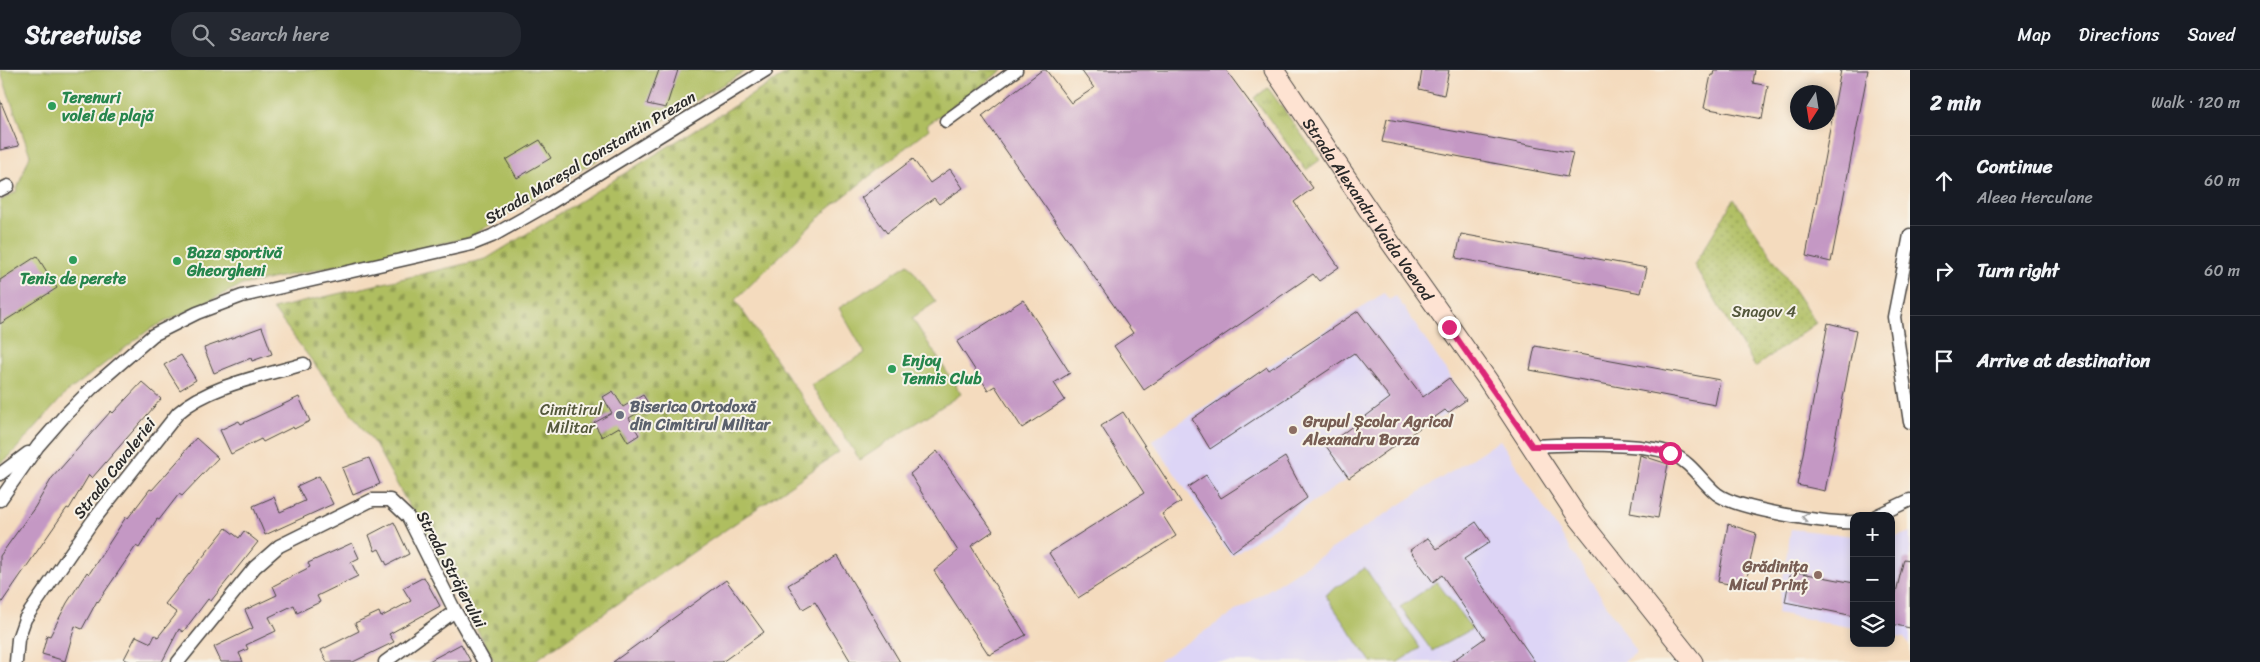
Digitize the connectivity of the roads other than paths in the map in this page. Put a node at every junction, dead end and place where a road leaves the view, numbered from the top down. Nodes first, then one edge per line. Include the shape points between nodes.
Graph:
1 (766, 70) edge
2 (1016, 70) edge
3 (1274, 70) edge
4 (946, 121) dead end
5 (1910, 236) edge
6 (304, 364) dead end
7 (1910, 422) edge
8 (38, 446) junction
9 (1532, 446) junction
10 (0, 474) edge
11 (0, 500) edge
12 (1910, 500) edge
13 (1884, 512) edge
14 (1850, 522) edge
15 (455, 612) junction
16 (16, 662) edge
17 (178, 662) edge
18 (385, 662) edge
19 (484, 662) edge
20 (1693, 662) edge

1 - 8 street, Strada Mareșal Constantin Prezan via 547,205 479,241 242,296 174,323 153,335 92,388
2 - 4 street
3 - 9 main road, Strada Alexandru Vaida Voevod
5 - 7 street via 1894,317
6 - 16 street, Strada Cavaleriei via 214,391 192,401 178,413 92,522 25,618 18,639
8 - 10 street
8 - 11 street, Strada Mareșal Constantin Prezan
14 -> 9 street via 1827,522 1734,504 1717,494 1688,463 1670,453 1640,446
9 - 20 main road, Strada Alexandru Vaida Voevod via 1582,524
12 - 13 street
15 - 17 street, Strada Străjerului via 408,517 390,500 372,500 279,546 255,567
15 - 18 street
15 - 19 street, Strada Străjerului

